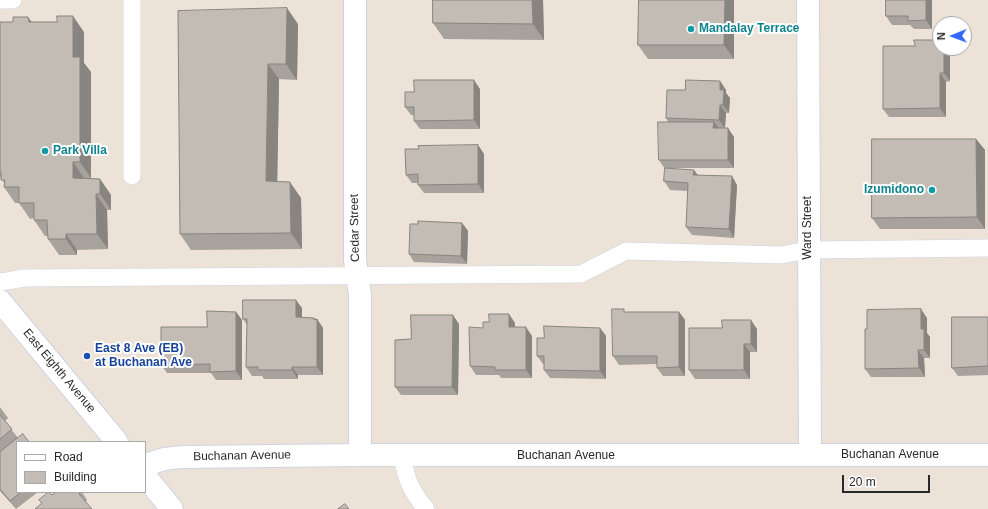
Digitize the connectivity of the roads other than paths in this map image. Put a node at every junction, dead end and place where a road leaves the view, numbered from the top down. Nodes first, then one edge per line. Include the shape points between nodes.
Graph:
1 (0, 0) edge
2 (13, 0) edge
3 (132, 0) edge
4 (355, 0) edge
5 (808, 0) edge
6 (132, 176) dead end
7 (988, 248) edge
8 (808, 250) junction
9 (357, 276) junction
10 (0, 282) edge
11 (0, 301) edge
12 (116, 441) edge
13 (360, 455) junction
14 (810, 455) junction
15 (988, 455) edge
16 (402, 456) junction
17 (146, 466) edge
18 (146, 477) edge
19 (172, 509) edge
20 (426, 509) edge

1 - 2 lane
3 - 6 lane
4 - 9 street, Cedar Street
5 - 8 street, Ward Street
7 - 8 lane
8 - 9 lane via 781,255 626,251 581,274
8 - 14 street, Ward Street
9 - 10 lane via 24,278
9 - 13 street, Cedar Street via 360,295
11 - 12 street, East Eighth Avenue
13 - 16 street, Buchanan Avenue
13 - 17 street, Buchanan Avenue via 173,457
14 - 15 street, Buchanan Avenue
14 - 16 street, Buchanan Avenue
16 - 20 lane via 406,479
18 - 19 street

